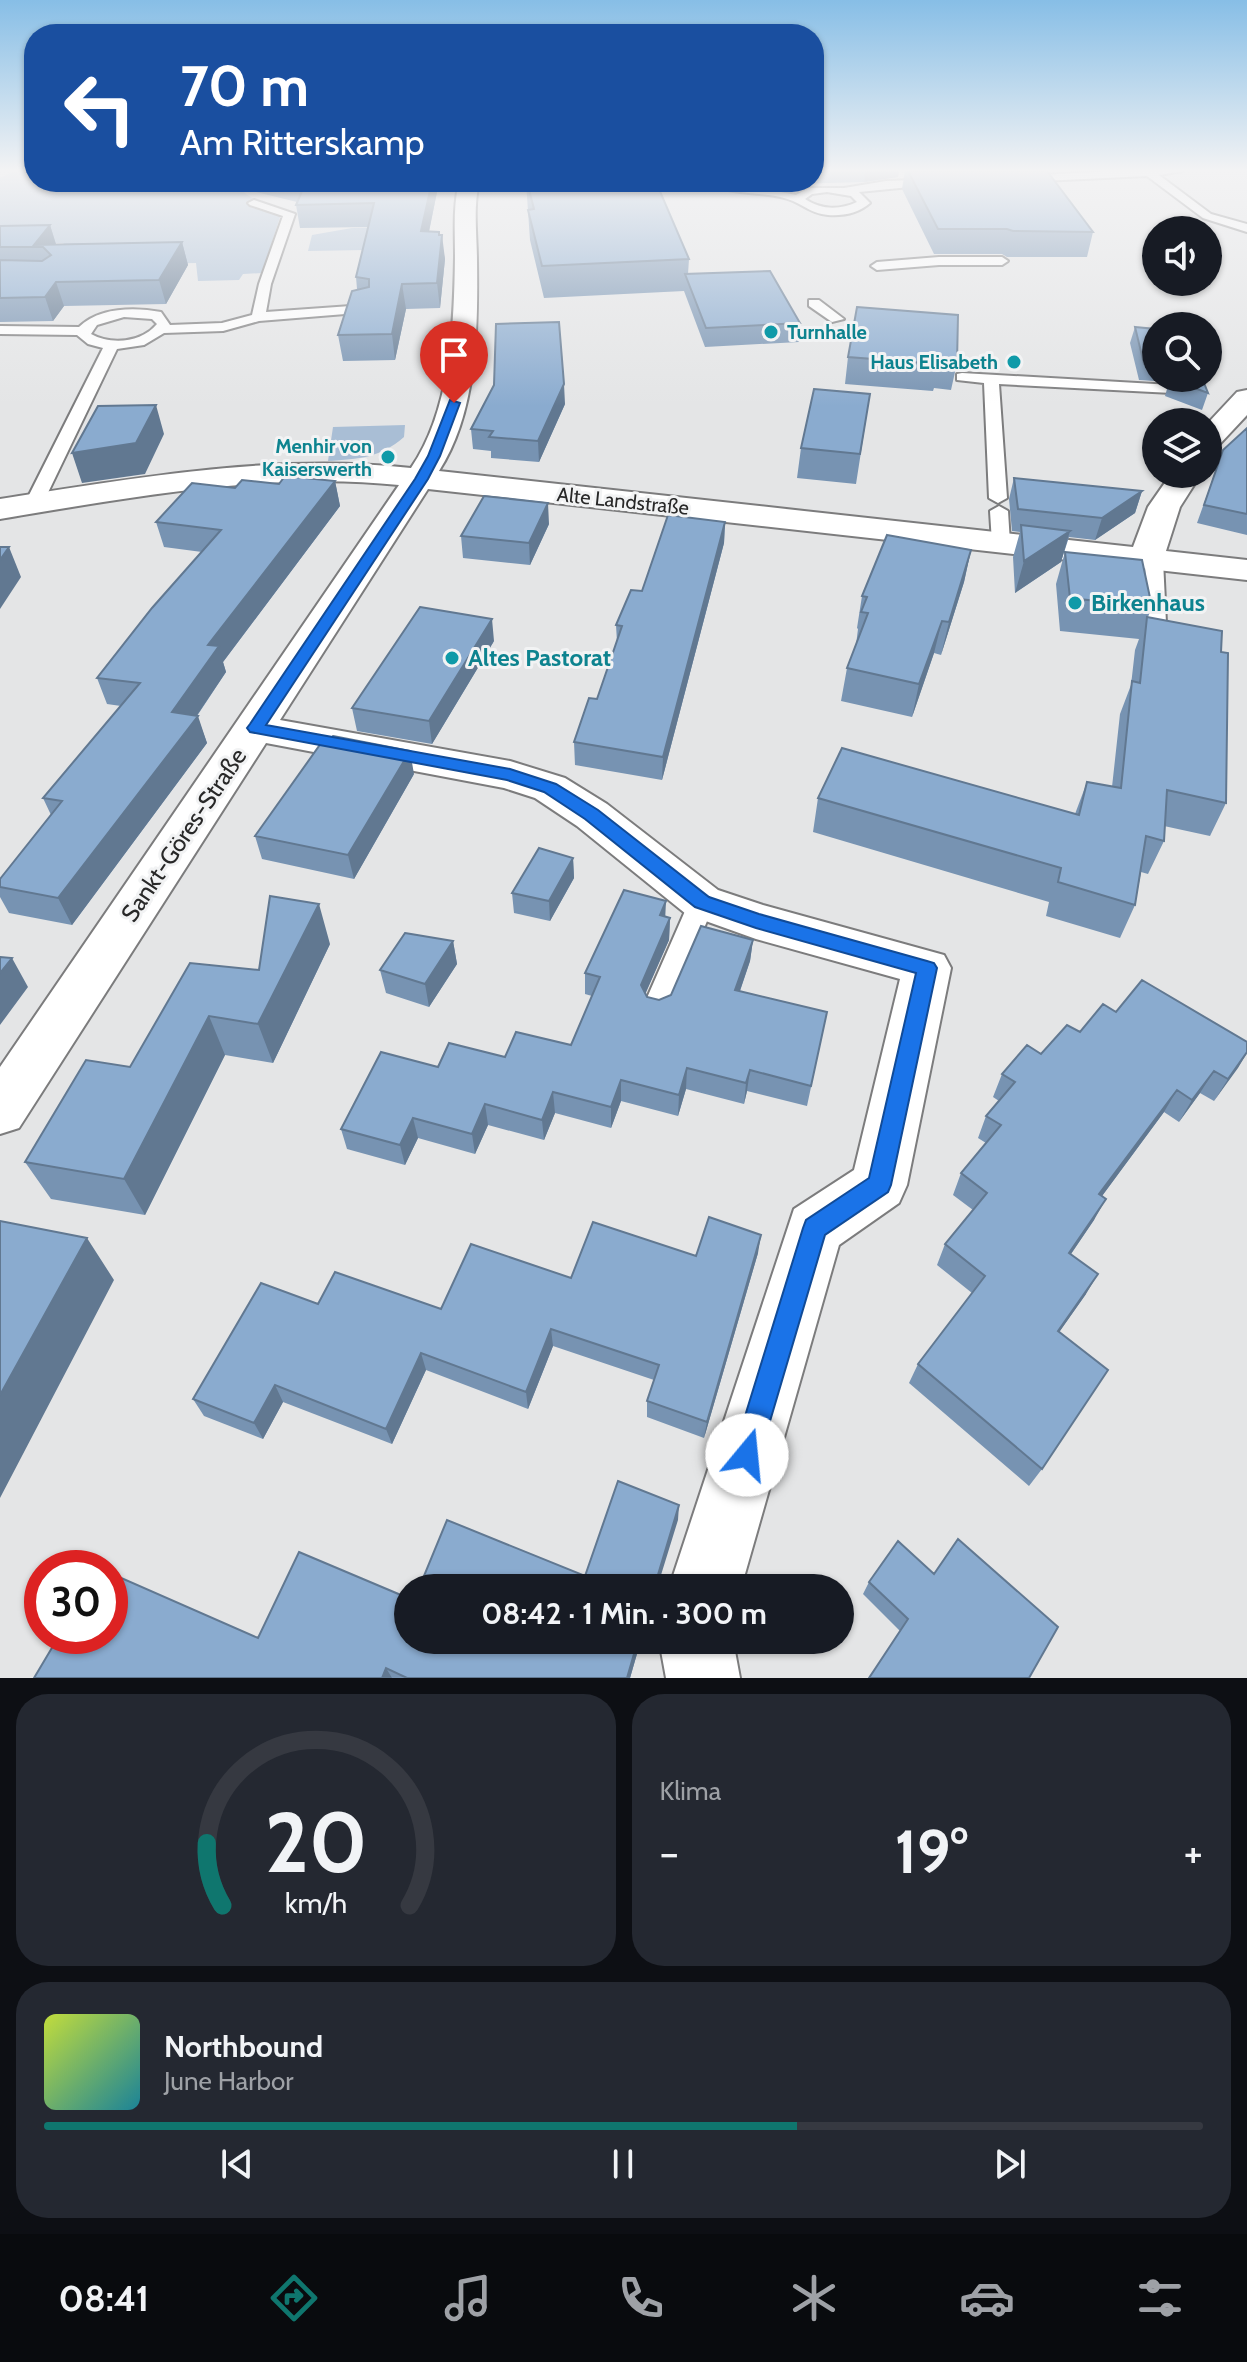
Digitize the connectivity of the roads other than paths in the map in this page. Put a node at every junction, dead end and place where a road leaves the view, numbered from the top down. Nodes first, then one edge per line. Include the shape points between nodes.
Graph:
1 (278, 249) edge
2 (464, 249) edge
3 (1002, 261) edge
4 (877, 266) dead end
5 (814, 303) dead end
6 (365, 309) edge
7 (258, 317) junction
8 (837, 319) dead end
9 (162, 329) junction
10 (0, 330) edge
11 (83, 331) junction
12 (112, 344) junction
13 (962, 377) dead end
14 (991, 378) junction
15 (1142, 387) edge
16 (1247, 398) edge
17 (1222, 425) edge
18 (422, 479) junction
19 (1177, 488) edge
20 (34, 503) junction
21 (0, 509) edge
22 (999, 517) junction
23 (1150, 559) junction
24 (1247, 570) edge
25 (1157, 644) edge
26 (256, 728) junction
27 (702, 902) junction
28 (657, 1007) edge
29 (0, 1111) edge
30 (709, 1574) edge
31 (699, 1654) edge
32 (703, 1678) edge

1 - 7 lane
2 - 18 street, Sankt-Göres-Straße via 459,378 445,429
3 - 4 lane
5 - 8 lane
6 - 7 lane
7 - 9 lane via 223,327
9 - 11 lane via 156,315 134,312 101,318
9 - 12 lane via 137,341
10 - 11 lane
11 - 12 lane via 90,340
12 - 20 lane
13 - 14 lane
14 - 15 lane
14 - 22 lane
16 - 17 street
18 - 20 street, Alte Landstraße via 256,474
18 - 22 street, Alte Landstraße
18 - 26 street, Sankt-Göres-Straße
19 - 23 street via 1164,507
20 - 21 street, Alte Landstraße
22 - 23 street, Alte Landstraße
23 - 24 street, Alte Landstraße
23 - 25 lane
26 - 27 street via 510,775 550,788
26 - 29 street, Sankt-Göres-Straße
27 - 28 lane
27 - 30 street via 927,968 879,1185 815,1228
31 - 32 street

